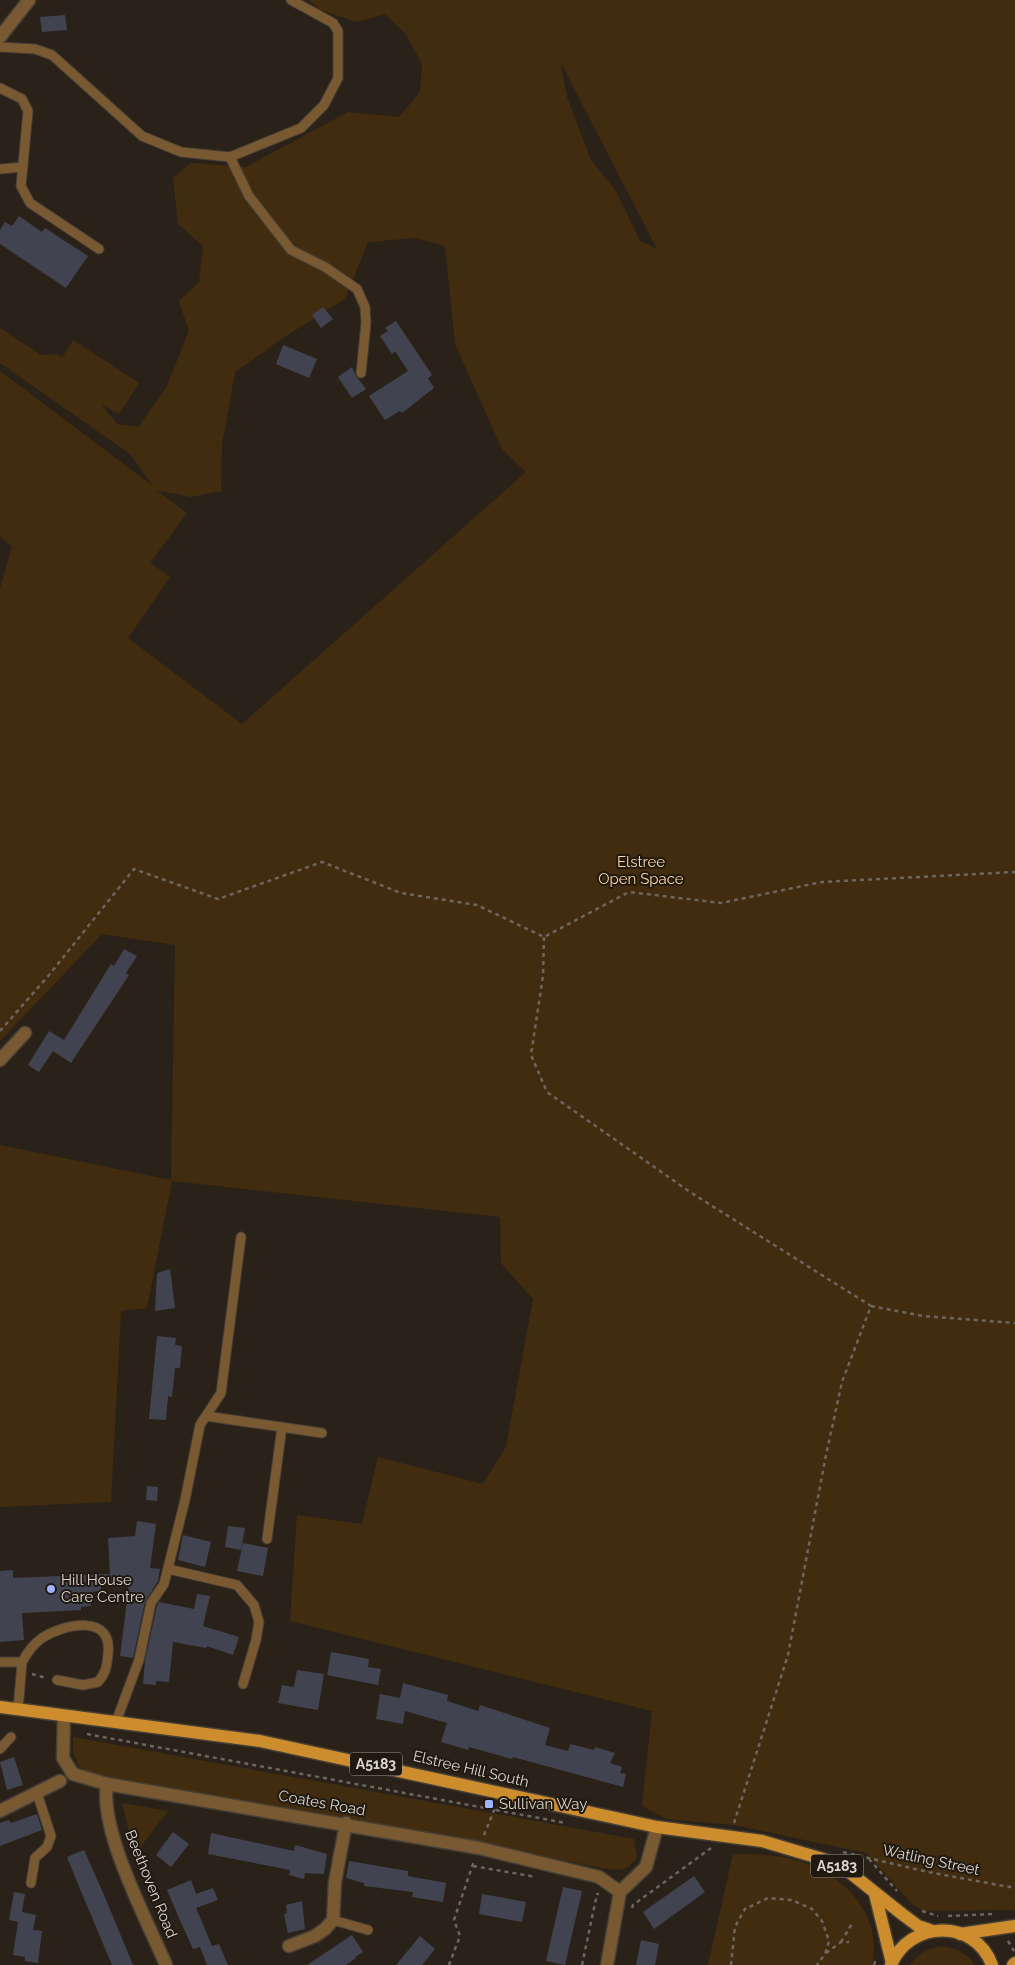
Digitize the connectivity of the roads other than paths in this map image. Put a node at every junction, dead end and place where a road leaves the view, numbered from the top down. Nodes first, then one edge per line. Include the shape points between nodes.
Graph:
1 (29, 0) edge
2 (291, 0) edge
3 (0, 37) edge
4 (0, 47) edge
5 (0, 88) edge
6 (230, 158) junction
7 (23, 167) junction
8 (0, 169) edge
9 (99, 249) dead end
10 (361, 373) dead end
11 (25, 1033) dead end
12 (0, 1060) edge
13 (241, 1236) dead end
14 (206, 1416) junction
15 (282, 1427) junction
16 (322, 1432) dead end
17 (267, 1539) dead end
18 (168, 1569) junction
19 (0, 1662) edge
20 (22, 1662) junction
21 (57, 1680) road end
22 (243, 1684) dead end
23 (0, 1707) edge
24 (18, 1710) junction
25 (64, 1716) junction
26 (116, 1722) junction
27 (11, 1737) dead end
28 (0, 1749) edge
29 (60, 1781) dead end
30 (107, 1784) junction
31 (37, 1793) junction
32 (0, 1811) edge
33 (346, 1823) junction
34 (657, 1827) junction
35 (31, 1883) dead end
36 (620, 1892) junction
37 (875, 1894) junction
38 (333, 1920) junction
39 (1015, 1926) edge
40 (368, 1930) dead end
41 (930, 1930) junction
42 (960, 1934) junction
43 (289, 1946) dead end
44 (891, 1964) edge
45 (166, 1965) edge
46 (606, 1965) edge
47 (992, 1965) edge

1 - 3 street
2 - 6 lane via 333,23 338,32 338,78 324,105 301,128
4 - 6 lane via 35,49 52,55 142,136 181,152
5 - 7 lane via 22,98 28,112
6 - 10 lane via 249,196 291,250 325,267 357,289 365,307 366,323
7 - 8 lane
7 - 9 lane via 21,186 30,203
11 - 12 street
13 - 14 lane via 221,1393
14 - 15 lane
14 - 18 lane via 200,1425
15 - 16 lane
15 - 17 lane
18 - 22 lane via 237,1585 254,1605 259,1622
18 - 26 lane via 164,1584 151,1603 138,1660
19 - 20 lane
20 - 21 lane via 36,1644 56,1632 84,1626 103,1630 109,1647 106,1672 98,1682 83,1685
20 - 24 lane
23 - 24 main road, A5183
24 - 25 main road, Elstree Hill South / A5183
25 - 26 main road, Elstree Hill South / A5183
25 - 30 street, Coates Road via 63,1758 67,1766 74,1774
26 - 34 main road, Elstree Hill South / A5183 via 260,1741
27 - 28 lane
29 - 31 street
30 - 33 street, Coates Road
30 - 45 street, Beethoven Road via 113,1840
31 - 32 street
31 - 35 lane via 51,1836 47,1847 35,1858
33 - 36 street, Coates Road via 479,1848 599,1877
33 - 38 street via 335,1882
34 - 36 street via 646,1866
34 - 37 main road, Elstree Hill South / A5183 via 762,1841 826,1860 864,1882
36 - 46 street
37 - 41 main road, Elstree Hill South / A5183 via 918,1926
37 - 44 main road, A5183
38 - 40 lane
38 - 43 street via 315,1936
39 - 42 main road
41 - 42 main road, Elstree Hill South
41 - 44 main road via 910,1940 896,1953
42 - 47 main road via 977,1943

